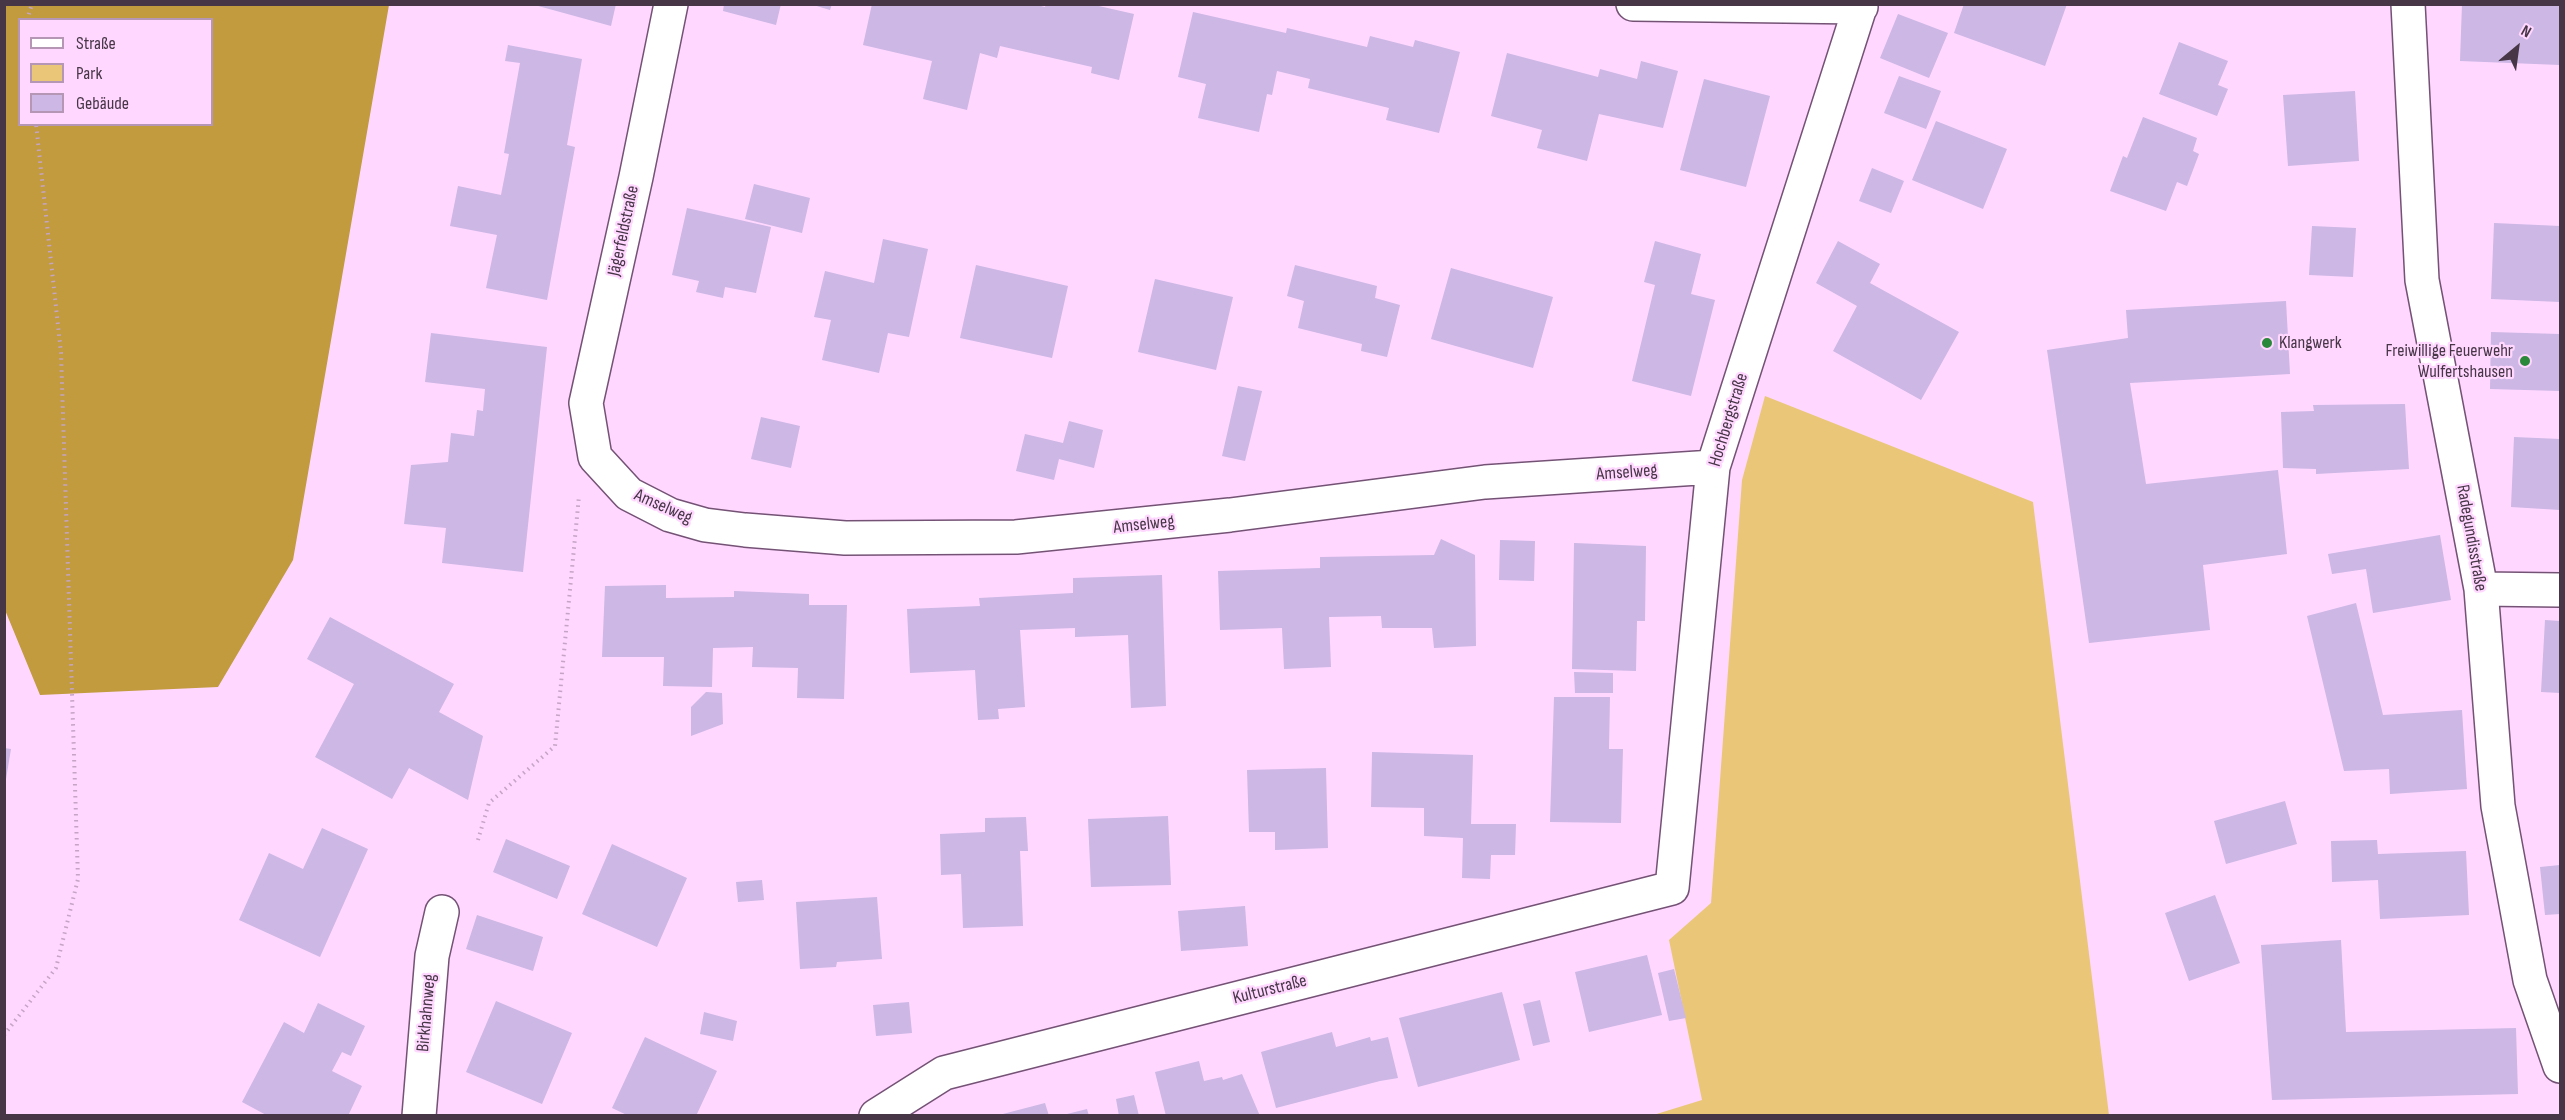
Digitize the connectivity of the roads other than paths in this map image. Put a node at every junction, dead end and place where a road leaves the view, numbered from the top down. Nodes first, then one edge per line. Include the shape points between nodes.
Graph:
1 (671, 4) edge
2 (1632, 4) edge
3 (2408, 4) edge
4 (1861, 6) edge
5 (595, 457) joint
6 (1713, 468) junction
7 (2481, 589) junction
8 (2560, 590) edge
9 (1672, 888) joint
10 (442, 912) dead end
11 (2560, 1066) edge
12 (419, 1116) edge
13 (876, 1116) edge

1 - 5 street, Jägerfeldstraße via 586,403
2 - 4 street
3 - 7 street, Radegundisstraße via 2422,280
4 - 6 street, Hochbergstraße
5 - 6 street, Amselweg via 629,494 670,515 705,525 845,538 1016,537 1219,517 1485,482
6 - 9 street, Hochbergstraße
7 - 8 street
7 - 11 street, Radegundisstraße via 2498,806 2530,980
9 - 13 street, Kulturstraße via 944,1073
10 - 12 street, Birkhahnweg via 432,956

